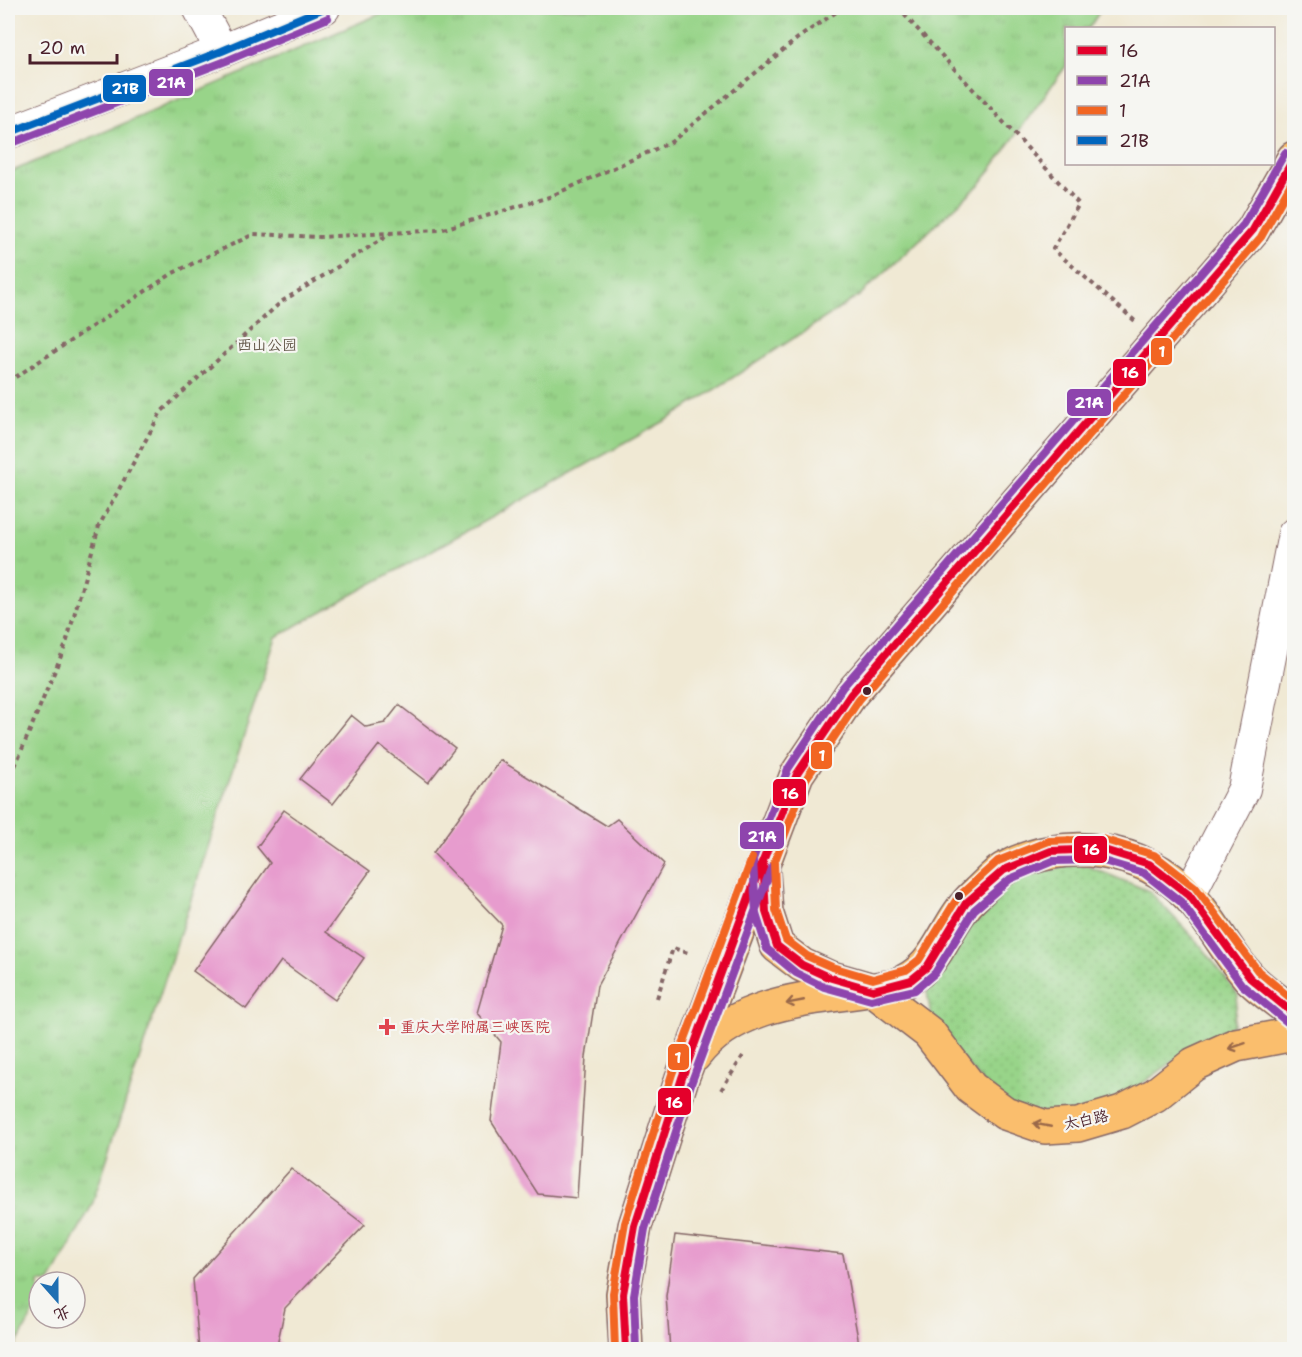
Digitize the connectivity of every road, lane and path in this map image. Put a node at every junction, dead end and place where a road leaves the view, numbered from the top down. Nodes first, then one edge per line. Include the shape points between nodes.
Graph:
1 (199, 8) edge
2 (324, 8) edge
3 (842, 8) edge
4 (898, 8) edge
5 (222, 51) junction
6 (8, 133) edge
7 (1294, 158) edge
8 (393, 233) junction
9 (1157, 340) junction
10 (8, 382) edge
11 (1294, 534) edge
12 (8, 783) edge
13 (763, 861) junction
14 (1189, 895) junction
15 (688, 953) dead end
16 (873, 990) junction
17 (657, 998) dead end
18 (1294, 1014) edge
19 (1294, 1034) edge
20 (745, 1053) dead end
21 (687, 1065) junction
22 (721, 1089) dead end
23 (626, 1350) edge

1 - 5 street
2 - 5 street
3 - 8 path via 798,38 670,142 549,197 440,230
4 - 9 path via 1078,204 1053,249
5 - 6 street
7 - 9 main road via 1253,230
8 - 10 path via 320,237 254,234 173,273
8 - 12 path via 281,302 162,412 99,526 66,644
9 - 13 main road via 850,694 797,774
11 - 14 street via 1244,789
13 - 16 main road, 太白路 via 766,912 777,946 802,965 828,977
13 - 21 main road
14 - 16 main road via 1149,864 1101,849 1051,851 1004,870 966,903 927,967 911,980
14 - 18 main road via 1250,978
15 - 17 path via 673,948
19 -> 16 main road, 太白路 via 1236,1045 1194,1064 1155,1095 1122,1112 1078,1125 1045,1127 1005,1113 971,1088 929,1033
16 -> 21 main road via 750,1012 716,1032
20 - 22 path
21 - 23 main road via 635,1226 623,1294

